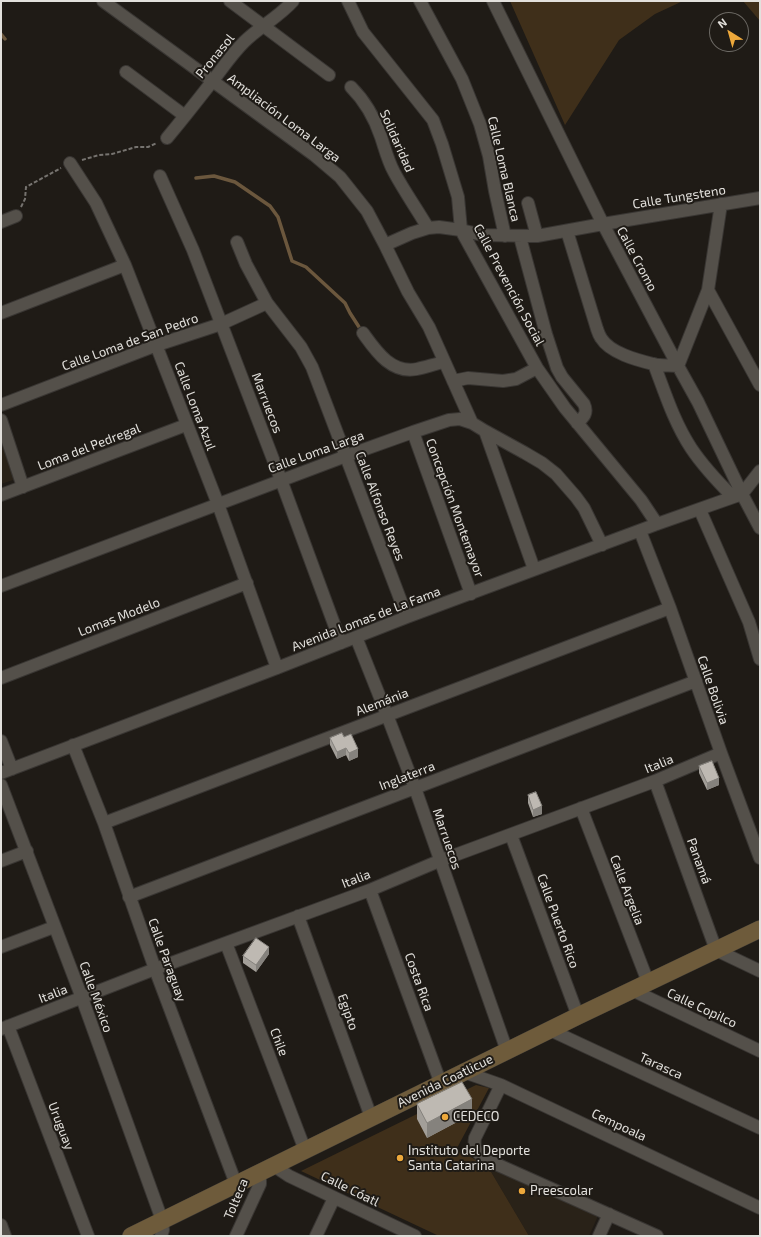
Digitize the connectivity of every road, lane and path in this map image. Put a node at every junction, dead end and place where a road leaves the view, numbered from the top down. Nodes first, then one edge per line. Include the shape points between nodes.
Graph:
1 (102, 1) edge
2 (230, 1) edge
3 (293, 1) edge
4 (348, 1) edge
5 (420, 1) edge
6 (493, 1) edge
7 (262, 26) junction
8 (126, 72) dead end
9 (329, 74) dead end
10 (212, 82) junction
11 (351, 87) dead end
12 (184, 116) junction
13 (167, 138) dead end
14 (70, 162) dead end
15 (160, 176) dead end
16 (760, 198) edge
17 (528, 203) dead end
18 (721, 204) junction
19 (16, 216) dead end
20 (1, 222) edge
21 (603, 224) junction
22 (428, 228) junction
23 (462, 230) junction
24 (567, 230) junction
25 (505, 236) junction
26 (520, 236) junction
27 (537, 236) junction
28 (237, 242) dead end
29 (385, 245) junction
30 (125, 265) junction
31 (708, 290) junction
32 (267, 303) junction
33 (1, 313) edge
34 (221, 324) junction
35 (363, 333) dead end
36 (157, 345) junction
37 (444, 362) junction
38 (654, 364) junction
39 (678, 366) junction
40 (537, 368) junction
41 (453, 381) junction
42 (760, 385) edge
43 (1, 405) edge
44 (1, 420) edge
45 (472, 423) junction
46 (577, 423) junction
47 (186, 425) junction
48 (413, 432) junction
49 (485, 432) junction
50 (346, 456) junction
51 (760, 471) edge
52 (281, 480) junction
53 (23, 487) junction
54 (1, 495) edge
55 (737, 496) junction
56 (218, 504) junction
57 (700, 510) junction
58 (657, 524) junction
59 (760, 528) edge
60 (640, 531) junction
61 (602, 544) junction
62 (534, 569) junction
63 (247, 583) junction
64 (1, 586) edge
65 (471, 594) junction
66 (670, 608) junction
67 (407, 617) junction
68 (356, 637) junction
69 (341, 643) junction
70 (760, 659) edge
71 (277, 668) junction
72 (1, 678) edge
73 (696, 681) junction
74 (387, 714) junction
75 (1, 741) edge
76 (73, 745) junction
77 (721, 753) junction
78 (6, 771) edge
79 (655, 781) junction
80 (1, 785) edge
81 (415, 788) junction
82 (581, 808) junction
83 (104, 823) junction
84 (511, 835) junction
85 (27, 851) junction
86 (760, 858) edge
87 (1, 861) edge
88 (439, 861) junction
89 (370, 890) junction
90 (129, 897) junction
91 (298, 916) junction
92 (54, 927) junction
93 (760, 929) edge
94 (226, 943) junction
95 (1, 947) edge
96 (716, 950) junction
97 (155, 969) junction
98 (760, 971) edge
99 (648, 982) junction
100 (632, 990) junction
101 (82, 998) junction
102 (578, 1016) junction
103 (5, 1027) edge
104 (550, 1030) junction
105 (760, 1051) edge
106 (507, 1052) junction
107 (464, 1072) junction
108 (441, 1084) junction
109 (501, 1085) junction
110 (371, 1117) junction
111 (760, 1128) edge
112 (305, 1150) junction
113 (267, 1169) junction
114 (236, 1184) junction
115 (334, 1198) junction
116 (760, 1208) edge
117 (609, 1214) junction
118 (1, 1226) edge
119 (162, 1228) edge
120 (397, 1232) edge
121 (5, 1236) edge
122 (88, 1236) edge
123 (131, 1236) edge
124 (236, 1236) edge
125 (316, 1236) edge
126 (414, 1236) edge
127 (599, 1236) edge
128 (657, 1236) edge

1 - 10 street, Ampliación Loma Larga
2 - 7 street
3 - 7 street, Pronasol via 279,15
4 - 23 street, Calle Prevención Social via 363,32 433,120 458,197
5 - 25 street, Calle Loma Blanca via 462,80 480,124
6 - 21 street, Calle Cromo
7 - 9 street
7 - 10 street, Pronasol via 229,58
8 - 12 street
10 - 12 street, Pronasol
10 - 29 street, Ampliación Loma Larga via 314,155 340,177 367,211
11 - 22 street, Solidaridad via 369,111 394,172
12 - 13 street, Pronasol
14 - 30 street, Calle Loma Azul via 96,203
15 - 34 street, Marruecos via 193,250
16 - 18 street, Calle Tungsteno
17 - 27 street
18 - 21 street, Calle Tungsteno
18 - 31 street
19 - 20 street
21 - 24 street
21 - 39 street, Calle Cromo
22 - 23 street
22 - 29 street
23 - 25 street via 482,235
23 - 40 street, Calle Prevención Social
24 - 27 street
24 - 38 street via 601,338 613,350
25 - 26 street
26 - 27 street
26 - 46 street via 557,368 586,409 584,418
28 - 32 street, Calle Alfonso Reyes
29 - 37 street, Ampliación Loma Larga via 429,327
30 - 33 street
30 - 36 street, Calle Loma Azul
31 - 39 street
31 - 42 street
32 - 34 street, Calle Loma de San Pedro
32 - 50 street, Calle Alfonso Reyes via 307,356
34 - 36 street, Calle Loma de San Pedro
34 - 52 street, Marruecos
35 - 37 street via 383,359 398,368 416,369
36 - 43 street, Calle Loma de San Pedro
36 - 47 street, Calle Loma Azul
37 - 41 street, Ampliación Loma Larga
38 - 39 street
38 - 55 street via 672,412 690,448
39 - 55 street, Calle Cromo via 698,402
40 - 41 street via 516,379 503,381 468,378
40 - 46 street, Calle Prevención Social
41 - 45 street, Ampliación Loma Larga
44 - 53 street
45 - 48 street, Calle Loma Larga via 460,419 449,420
45 - 49 street, Calle Loma Larga
46 - 58 street, Calle Prevención Social via 641,500
47 - 53 street, Loma del Pedregal
47 - 56 street, Calle Loma Azul
48 - 50 street, Calle Loma Larga
48 - 65 street, Concepción Montemayor
49 - 61 street, Calle Loma Larga via 542,463 556,474 584,508
49 - 62 street
50 - 52 street, Calle Loma Larga
50 - 67 street, Calle Alfonso Reyes
51 - 55 street
52 - 56 street, Calle Loma Larga
52 - 69 street, Marruecos
53 - 54 street, Loma del Pedregal
55 - 57 street, Avenida Lomas de La Fama
55 - 59 street, Calle Cromo
56 - 63 street, Calle Loma Azul
56 - 64 street, Calle Loma Larga
57 - 58 street, Avenida Lomas de La Fama
57 - 70 street via 749,622
58 - 60 street, Avenida Lomas de La Fama
60 - 61 street, Avenida Lomas de La Fama
60 - 66 street, Calle Bolivia
61 - 62 street, Avenida Lomas de La Fama
62 - 65 street, Avenida Lomas de La Fama
63 - 71 street, Calle Loma Azul
63 - 72 street, Lomas Modelo
65 - 67 street, Avenida Lomas de La Fama
66 - 73 street, Calle Bolivia
66 - 74 street, Alemánia
67 - 68 street, Avenida Lomas de La Fama
68 - 69 street, Avenida Lomas de La Fama
68 - 74 street, Marruecos
69 - 71 street, Avenida Lomas de La Fama
71 - 76 street, Avenida Lomas de La Fama
73 - 77 street, Calle Bolivia
73 - 81 street, Inglaterra
74 - 81 street, Marruecos
74 - 83 street, Alemánia
75 - 78 street
76 - 78 street, Avenida Lomas de La Fama
76 - 83 street, Calle Paraguay
77 - 79 street, Italia
77 - 86 street, Calle Bolivia
79 - 82 street, Italia
79 - 96 street, Panamá
80 - 85 street, Calle México
81 - 88 street, Marruecos
81 - 90 street, Inglaterra
82 - 84 street, Italia
82 - 99 street, Calle Argelia
83 - 90 street, Calle Paraguay
84 - 88 street, Italia
84 - 102 street, Calle Puerto Rico
85 - 87 street
85 - 92 street, Calle México
88 - 89 street, Italia
88 - 106 street, Marruecos
89 - 91 street, Italia
89 - 108 street, Costa Rica
90 - 97 street, Calle Paraguay
91 - 94 street, Italia
91 - 110 street, Egipto
92 - 95 street
92 - 101 street, Calle México
93 - 96 street, Avenida Coatlicue
94 - 97 street, Italia
94 - 112 street, Chile
96 - 98 street
96 - 99 street, Avenida Coatlicue
97 - 101 street, Italia
97 - 114 street, Calle Paraguay
99 - 100 street, Avenida Coatlicue
100 - 102 street, Avenida Coatlicue
100 - 105 street, Calle Copilco
101 - 103 street, Italia
101 - 119 street, Calle México
102 - 104 street, Avenida Coatlicue
103 - 122 street, Uruguay
104 - 106 street, Avenida Coatlicue
104 - 111 street, Tarasca
106 - 107 street, Avenida Coatlicue
107 - 108 street, Avenida Coatlicue
107 - 109 street, Cempoala
108 - 110 street, Avenida Coatlicue
109 - 116 street, Cempoala
109 - 117 street via 475,1138 474,1147 481,1156
110 - 112 street, Avenida Coatlicue
112 - 113 street, Avenida Coatlicue
113 - 114 street, Avenida Coatlicue
113 - 115 street, Calle Cóatl via 290,1176
113 - 124 street, Tolteca
114 - 119 street, Avenida Coatlicue
115 - 120 street, Calle Cóatl
115 - 125 street
117 - 127 street
117 - 128 street
118 - 121 street
119 - 123 street, Avenida Coatlicue
120 - 126 street, Calle Cóatl

